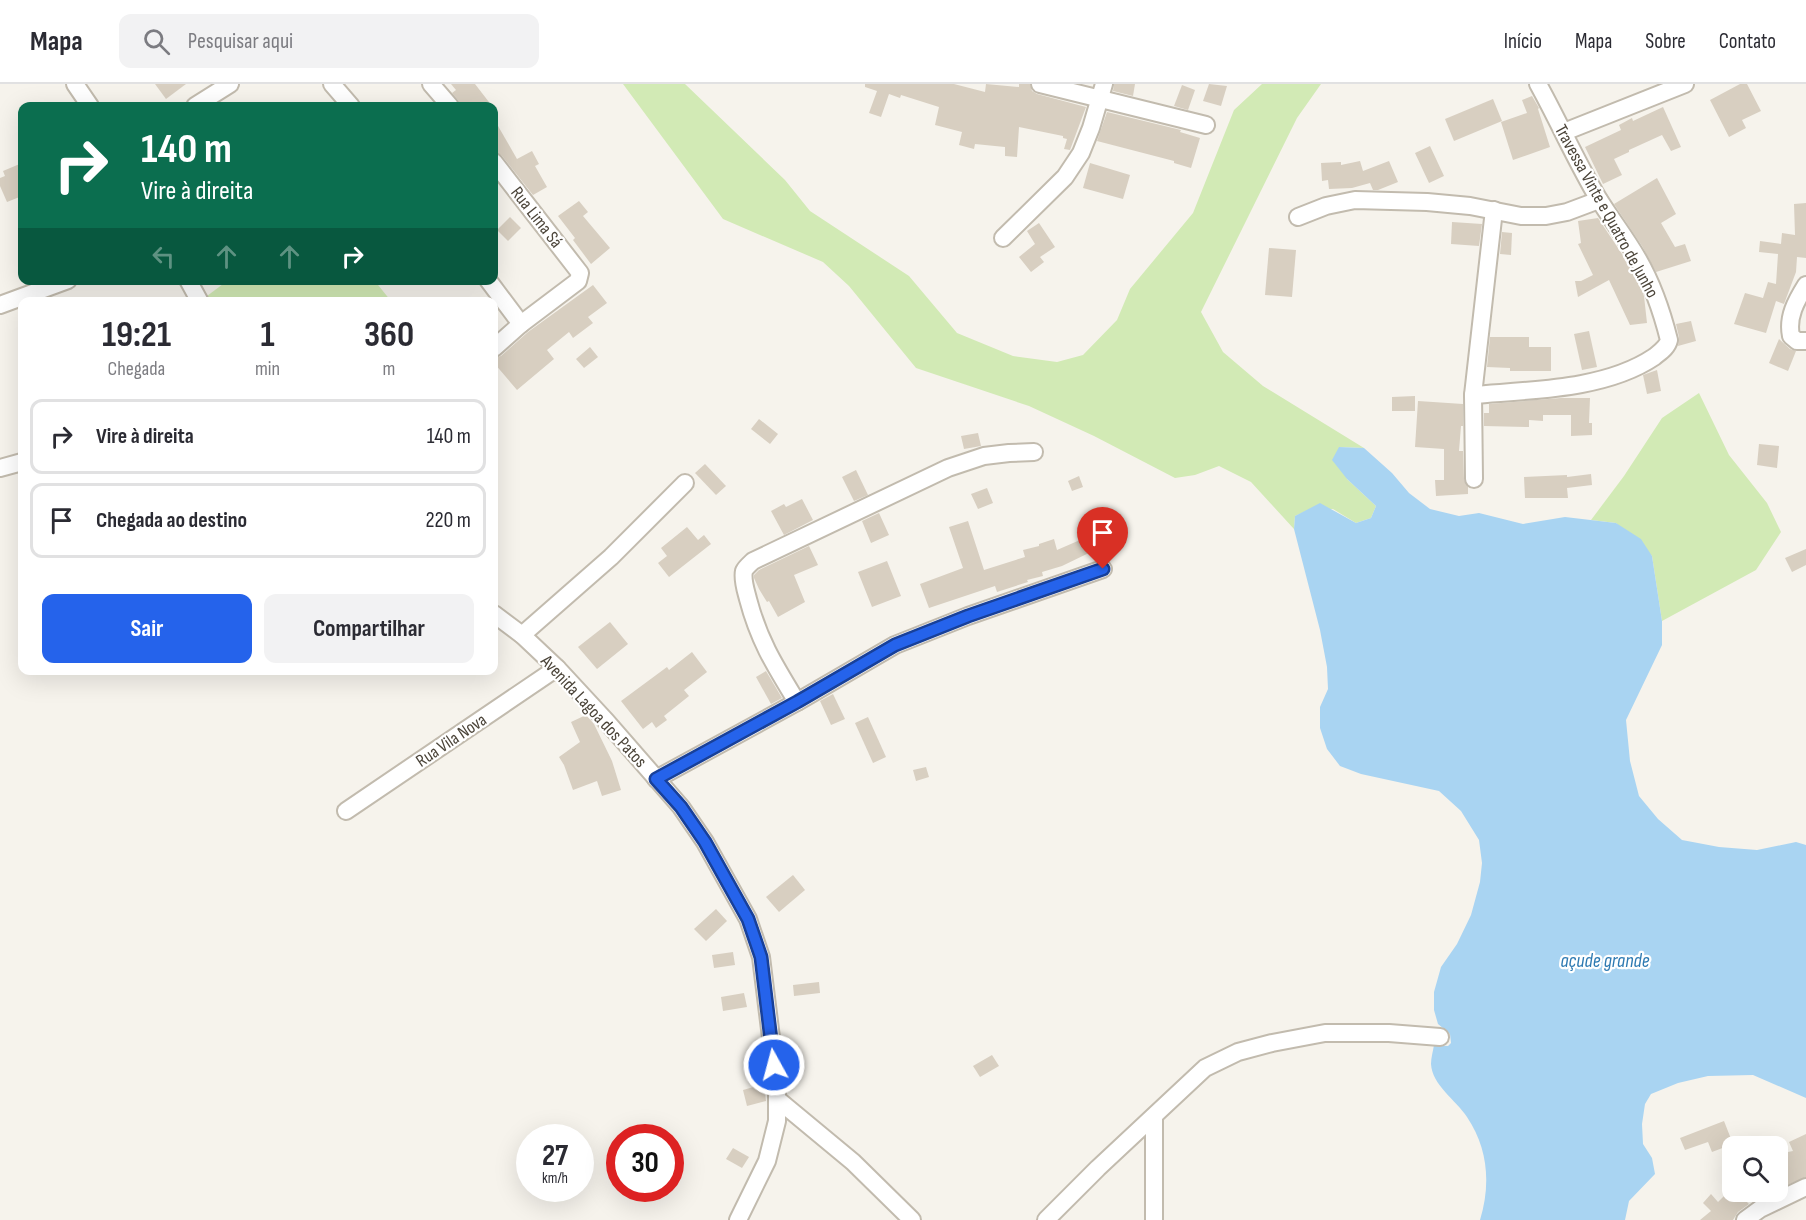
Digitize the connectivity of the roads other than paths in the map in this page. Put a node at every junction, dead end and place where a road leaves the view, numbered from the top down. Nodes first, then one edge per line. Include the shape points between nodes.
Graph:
1 (75, 84) edge
2 (230, 84) edge
3 (332, 84) edge
4 (431, 84) edge
5 (1040, 84) edge
6 (1538, 84) edge
7 (1684, 84) edge
8 (1102, 92) edge
9 (87, 102) edge
10 (201, 102) edge
11 (348, 102) edge
12 (447, 102) edge
13 (1206, 125) dead end
14 (1564, 132) junction
15 (498, 167) edge
16 (1599, 200) junction
17 (1494, 210) junction
18 (1298, 217) dead end
19 (1003, 238) dead end
20 (54, 285) edge
21 (492, 285) edge
22 (1806, 285) edge
23 (22, 297) edge
24 (18, 298) edge
25 (0, 305) edge
26 (521, 324) junction
27 (1806, 341) edge
28 (498, 344) edge
29 (1473, 395) junction
30 (1034, 453) dead end
31 (18, 463) edge
32 (0, 468) edge
33 (1474, 479) dead end
34 (685, 483) dead end
35 (1103, 569) dead end
36 (498, 617) edge
37 (522, 635) junction
38 (557, 668) junction
39 (797, 702) junction
40 (656, 779) junction
41 (346, 811) dead end
42 (1440, 1037) dead end
43 (777, 1099) junction
44 (1154, 1117) junction
45 (1806, 1187) edge
46 (738, 1220) edge
47 (912, 1220) edge
48 (1046, 1220) edge
49 (1154, 1220) edge
50 (1745, 1220) edge

1 - 9 street
2 - 10 street
3 - 11 street
4 - 12 street
5 - 8 street
6 - 14 street, Travessa Vinte e Quatro de Junho
7 - 14 street
8 - 13 street
8 - 19 street via 1081,153 1065,177
14 - 16 street, Travessa Vinte e Quatro de Junho
15 - 26 street, Rua Lima Sá via 580,273 578,280
16 - 17 street via 1546,216
16 - 29 street, Travessa Vinte e Quatro de Junho via 1638,259 1656,296 1668,345 1644,363 1607,378
17 - 18 street via 1427,202 1356,200
17 - 29 street
20 - 23 street
21 - 26 street
22 - 27 street via 1790,320 1791,336
24 - 25 street
26 - 28 street
29 - 33 street
30 - 39 street via 984,456 948,468 747,566 744,582 757,632
31 - 32 street
34 - 37 street via 603,564
35 - 39 street via 895,645
36 - 37 street, Avenida Lagoa dos Patos
37 - 38 street, Avenida Lagoa dos Patos
38 - 40 street, Avenida Lagoa dos Patos
38 - 41 street, Rua Vila Nova
39 - 40 street
40 - 43 street, Avenida Lagoa dos Patos via 705,842 748,919 761,957
42 - 44 street via 1324,1033 1238,1052 1205,1068
43 - 46 street, Avenida Lagoa dos Patos via 777,1121 767,1161
43 - 47 street via 853,1162
44 - 48 street
44 - 49 street
45 - 50 street

